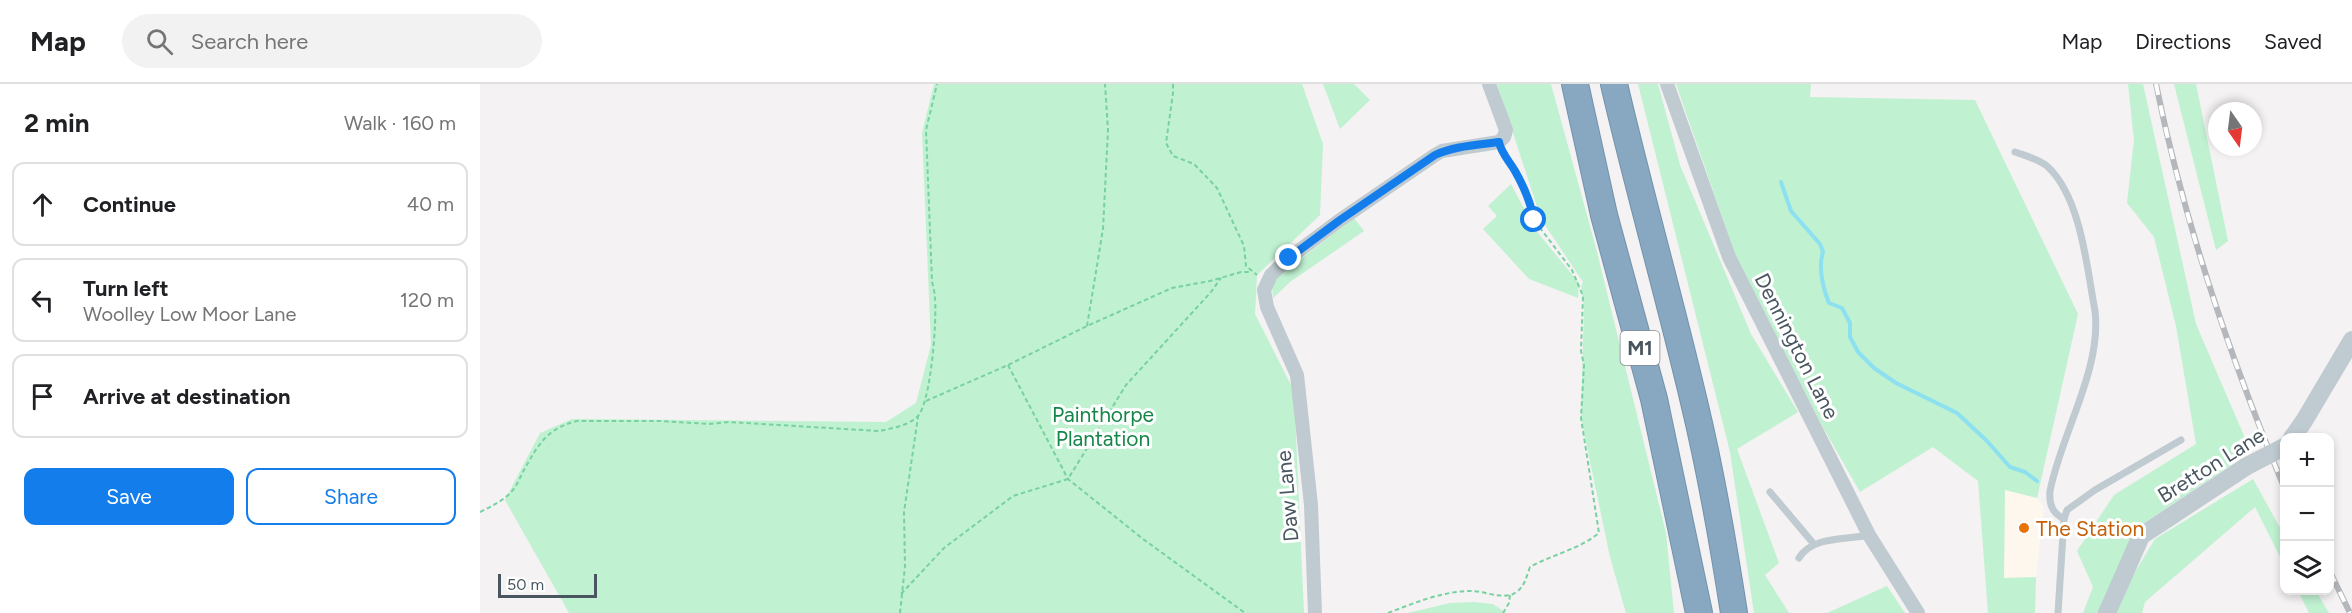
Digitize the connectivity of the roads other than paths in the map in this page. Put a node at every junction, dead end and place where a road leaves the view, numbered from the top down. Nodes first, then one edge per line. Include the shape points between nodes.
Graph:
1 (1490, 84) edge
2 (1575, 84) edge
3 (1614, 84) edge
4 (1666, 84) edge
5 (2014, 152) dead end
6 (2352, 340) edge
7 (2296, 433) edge
8 (2181, 440) dead end
9 (2280, 449) edge
10 (1770, 492) dead end
11 (2064, 519) junction
12 (1869, 535) junction
13 (1813, 543) junction
14 (1799, 558) dead end
15 (1315, 613) edge
16 (1699, 613) edge
17 (1734, 613) edge
18 (1918, 613) edge
19 (2058, 613) edge
20 (2107, 613) edge

1 - 15 street, Daw Lane via 1506,130 1499,142 1435,155 1340,220 1289,258 1267,280 1267,307 1297,375 1311,505
2 - 16 highway, M1 via 1604,215 1654,399
3 - 17 highway, M1 via 1695,403
4 - 12 street, Dennington Lane via 1729,257
5 - 11 lane via 2041,162 2058,179 2075,217 2095,310 2093,353 2050,490 2054,511
6 - 7 street, Bretton Lane
8 - 11 lane via 2095,490 2067,510
9 - 20 street, Bretton Lane, bridge via 2247,466 2141,536
10 - 13 lane
11 - 19 lane
12 - 13 lane
12 - 18 street, Dennington Lane
13 - 14 lane

